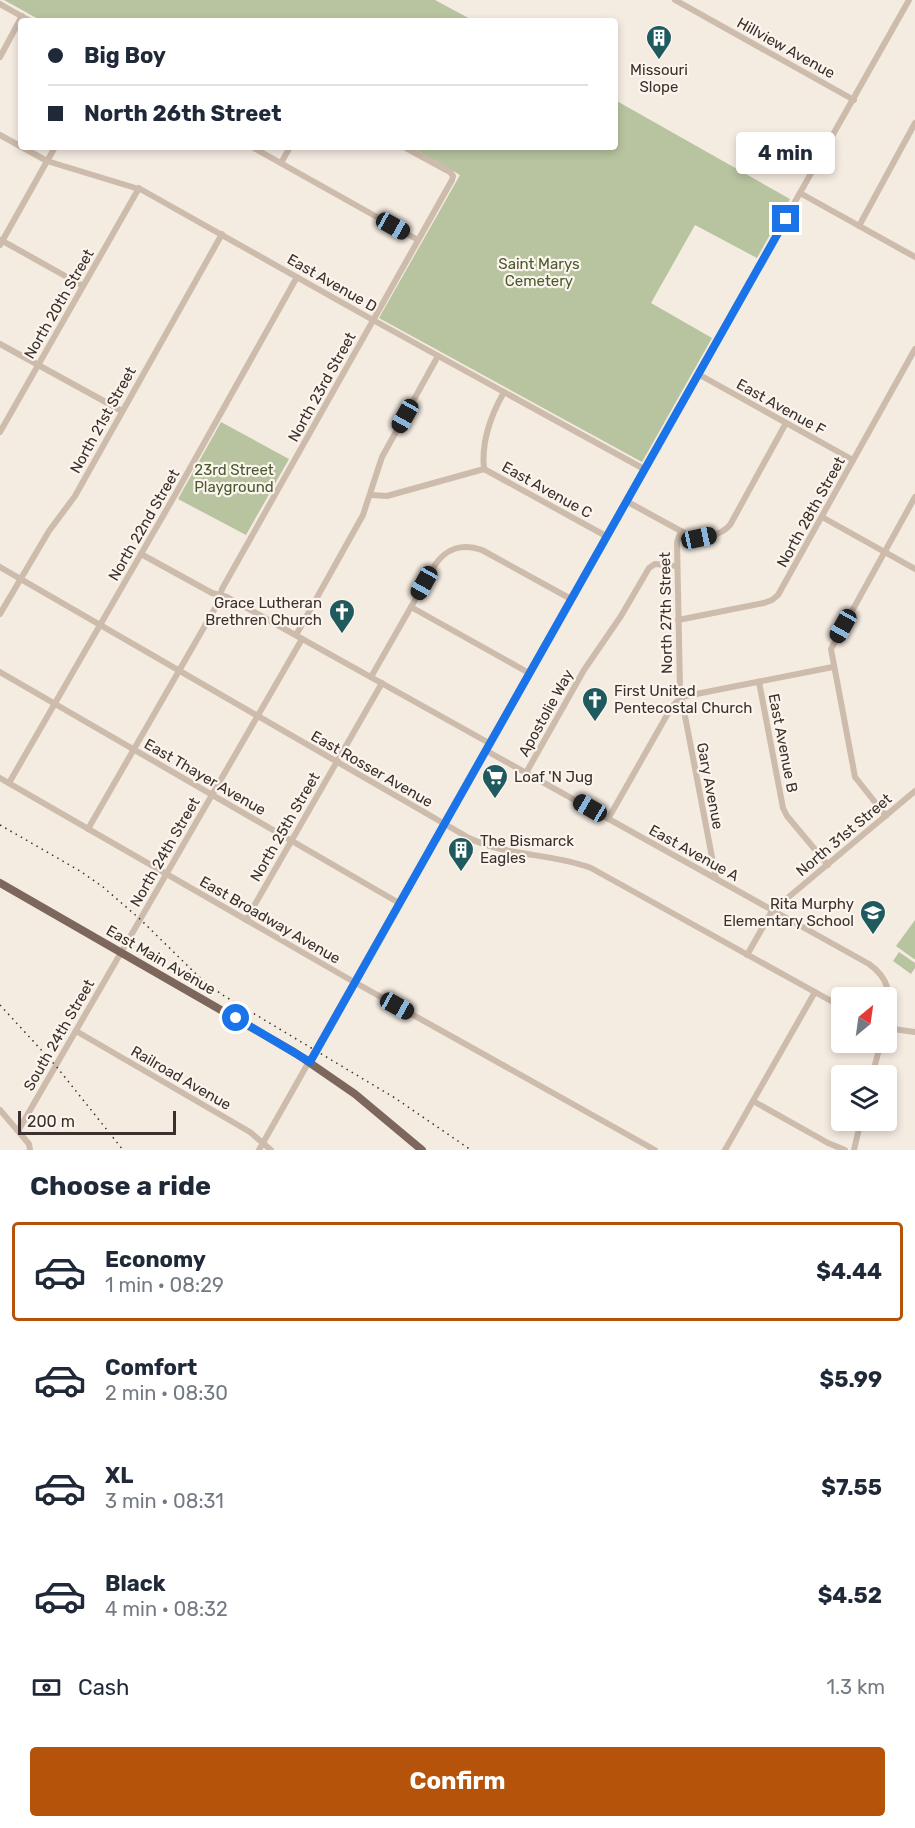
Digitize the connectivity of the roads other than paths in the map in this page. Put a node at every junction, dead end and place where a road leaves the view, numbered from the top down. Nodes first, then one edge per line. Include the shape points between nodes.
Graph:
1 (675, 0) edge
2 (909, 0) edge
3 (0, 4) edge
4 (22, 16) joint
5 (25, 18) edge
6 (18, 23) edge
7 (0, 57) edge
8 (854, 100) junction
9 (915, 123) edge
10 (0, 135) edge
11 (18, 145) edge
12 (27, 150) edge
13 (52, 150) edge
14 (257, 150) edge
15 (288, 150) edge
16 (409, 150) edge
17 (47, 161) junction
18 (280, 163) junction
19 (139, 188) junction
20 (800, 193) junction
21 (858, 226) junction
22 (222, 234) junction
23 (418, 240) junction
24 (1, 242) edge
25 (914, 255) edge
26 (297, 277) junction
27 (83, 286) junction
28 (373, 320) junction
29 (0, 344) edge
30 (915, 349) edge
31 (438, 356) junction
32 (38, 365) junction
33 (698, 374) junction
34 (504, 392) junction
35 (122, 411) junction
36 (786, 423) junction
37 (0, 432) edge
38 (853, 460) junction
39 (484, 469) junction
40 (644, 469) junction
41 (371, 495) junction
42 (915, 497) edge
43 (626, 501) junction
44 (822, 517) junction
45 (681, 531) junction
46 (606, 536) junction
47 (885, 552) junction
48 (141, 554) junction
49 (677, 566) junction
50 (0, 567) edge
51 (915, 569) edge
52 (21, 578) junction
53 (218, 595) junction
54 (571, 599) junction
55 (411, 607) junction
56 (0, 615) edge
57 (678, 620) junction
58 (99, 624) junction
59 (299, 637) junction
60 (833, 667) junction
61 (179, 670) junction
62 (0, 672) edge
63 (529, 673) junction
64 (371, 677) junction
65 (759, 682) junction
66 (382, 683) junction
67 (681, 698) junction
68 (55, 703) junction
69 (258, 716) junction
70 (489, 743) junction
71 (133, 749) junction
72 (485, 750) junction
73 (336, 762) junction
74 (526, 772) junction
75 (0, 778) edge
76 (9, 783) junction
77 (915, 791) edge
78 (212, 795) junction
79 (886, 816) junction
80 (608, 819) junction
81 (444, 824) junction
82 (88, 828) junction
83 (291, 840) junction
84 (828, 865) junction
85 (166, 874) junction
86 (716, 879) junction
87 (0, 882) edge
88 (399, 903) junction
89 (772, 910) junction
90 (246, 920) junction
91 (121, 952) junction
92 (747, 955) junction
93 (355, 982) junction
94 (888, 987) edge
95 (814, 992) junction
96 (831, 1001) edge
97 (897, 1030) edge
98 (76, 1031) junction
99 (915, 1032) edge
100 (310, 1062) junction
101 (753, 1101) junction
102 (0, 1110) edge
103 (18, 1131) junction
104 (858, 1131) edge
105 (264, 1142) junction
106 (30, 1150) edge
107 (259, 1150) edge
108 (271, 1150) edge
109 (421, 1150) edge
110 (655, 1150) edge
111 (725, 1150) edge
112 (845, 1150) edge
113 (854, 1150) edge

1 - 8 street, Hillview Avenue
2 - 8 street
3 - 4 street
4 - 5 street
6 - 7 street
8 - 20 street
9 - 21 street
10 - 11 street, East Avenue D
12 - 17 street, East Avenue D
13 - 17 street
14 - 18 street
15 - 18 street
16 - 23 street, North 23rd Street via 453,176
17 - 19 street, East Avenue D
17 - 24 street
18 - 23 street
19 - 22 street, East Avenue D
19 - 27 street, North 20th Street
20 - 21 street
20 - 33 street
21 - 25 street
22 - 26 street, East Avenue D
22 - 35 street, North 21st Street
23 - 28 street, North 23rd Street
24 - 27 street
26 - 28 street, East Avenue D
26 - 48 street, North 22nd Street
27 - 32 street, North 20th Street
28 - 31 street, East Avenue D
28 - 53 street, North 23rd Street
29 - 32 street
30 - 38 street, North 28th Street
31 - 34 street, East Avenue D
31 - 41 street, North 24th Street via 382,457
32 - 35 street
32 - 37 street, North 20th Street
33 - 36 street, East Avenue F
33 - 40 street
34 - 39 street via 490,421
34 - 40 street, East Avenue D
35 - 52 street, North 21st Street via 75,496
36 - 38 street, East Avenue F
36 - 45 street via 730,525 724,531 699,538
38 - 44 street, North 28th Street
39 - 41 street, East Avenue C via 387,496
39 - 46 street, East Avenue C
40 - 43 street
41 - 59 street, North 24th Street
42 - 47 street
43 - 45 street
43 - 46 street
44 - 47 street
44 - 57 street, North 28th Street via 781,591 772,600
45 - 49 street, North 27th Street
46 - 54 street
47 - 51 street
47 - 60 street via 833,645
48 - 53 street
48 - 58 street, North 22nd Street
49 - 57 street, North 27th Street
49 - 74 street, Apostolie Way via 651,566 587,665
50 - 52 street, East Rosser Avenue
52 - 56 street, North 21st Street
52 - 58 street, East Rosser Avenue
53 - 59 street
53 - 61 street, North 23rd Street via 218,603
54 - 55 street via 476,548 464,546 452,549 438,561
54 - 63 street
55 - 63 street
55 - 64 street
57 - 67 street, North 27th Street
58 - 61 street, East Rosser Avenue
58 - 68 street, North 22nd Street
59 - 64 street
59 - 69 street, North 24th Street
60 - 65 street
60 - 79 street via 855,777
61 - 69 street, East Rosser Avenue
61 - 71 street, North 23rd Street
62 - 68 street, East Thayer Avenue
63 - 70 street
64 - 66 street
65 - 67 street
65 - 84 street, East Avenue B via 783,808
66 - 70 street
66 - 73 street, North 25th Street
67 - 80 street via 671,708
67 - 86 street, Gary Avenue
68 - 71 street, East Thayer Avenue
68 - 76 street, North 22nd Street
69 - 73 street, East Rosser Avenue
69 - 78 street, North 24th Street
70 - 72 street
71 - 78 street, East Thayer Avenue
71 - 82 street, North 23rd Street
72 - 74 street, East Avenue A
72 - 81 street
73 - 81 street, East Rosser Avenue
73 - 83 street, North 25th Street
74 - 80 street, East Avenue A
75 - 76 street, East Broadway Avenue
76 - 82 street, East Broadway Avenue
77 - 79 street, North 31st Street
78 - 83 street, East Thayer Avenue
78 - 85 street, North 24th Street
79 - 84 street, North 31st Street
80 - 86 street, East Avenue A
81 - 88 street
81 - 92 street, East Rosser Avenue via 500,850 561,859 591,868
82 - 85 street, East Broadway Avenue
83 - 88 street, East Thayer Avenue
83 - 90 street, North 25th Street
84 - 89 street, North 31st Street
85 - 90 street, East Broadway Avenue
85 - 91 street, North 24th Street
86 - 89 street, East Avenue A
87 - 91 main road, East Main Avenue
88 - 93 street
89 - 92 street, North 31st Street
89 - 94 street, East Avenue A via 868,964 879,972
90 - 93 street, East Broadway Avenue
91 - 98 street, South 24th Street
91 - 100 main road, East Main Avenue
92 - 95 street, East Rosser Avenue
93 - 100 street
93 - 110 street, East Broadway Avenue
95 - 96 street, East Rosser Avenue
95 - 101 street
97 - 99 street
98 - 103 street, South 24th Street
98 - 105 street, Railroad Avenue
100 - 105 street
100 - 109 main road, East Main Avenue
101 - 111 street
101 - 112 street
102 - 103 street
103 - 106 street
104 - 113 street
105 - 107 street
105 - 108 street, Railroad Avenue

